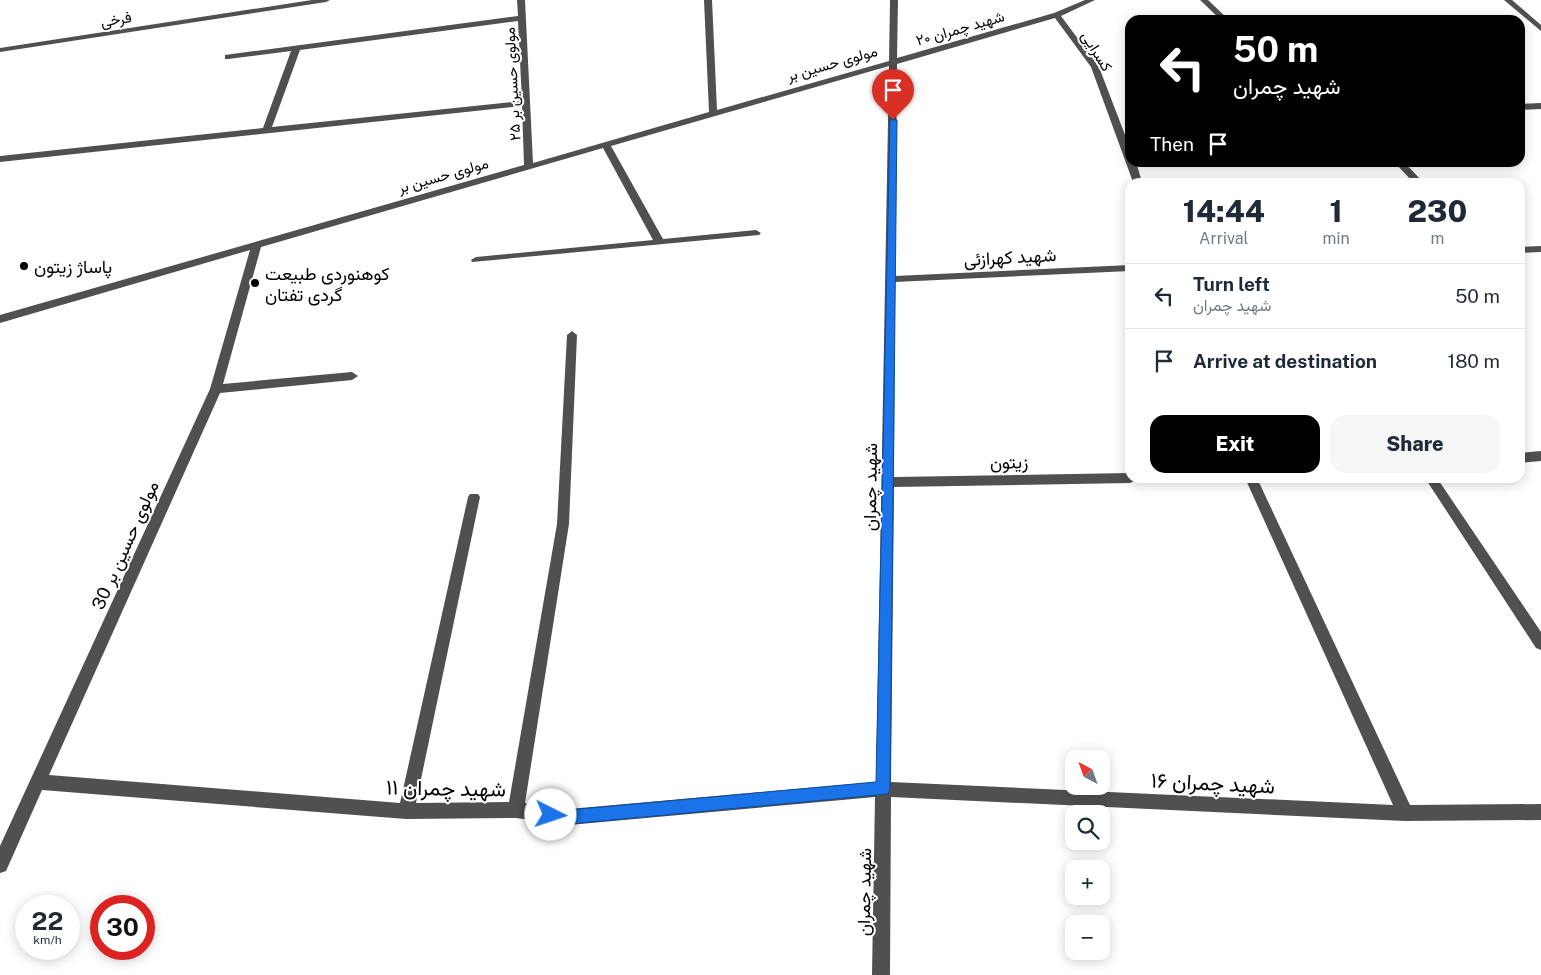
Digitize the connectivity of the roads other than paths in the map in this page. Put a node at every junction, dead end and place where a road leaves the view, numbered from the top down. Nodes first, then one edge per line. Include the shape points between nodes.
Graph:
1 (326, 0) edge
2 (521, 0) edge
3 (708, 0) edge
4 (894, 0) edge
5 (1091, 0) edge
6 (1204, 0) edge
7 (1508, 0) edge
8 (1057, 15) junction
9 (1220, 15) edge
10 (522, 18) junction
11 (1541, 29) edge
12 (296, 49) junction
13 (0, 50) edge
14 (228, 57) dead end
15 (893, 61) junction
16 (527, 103) junction
17 (1541, 106) edge
18 (1525, 107) edge
19 (713, 113) junction
20 (267, 130) junction
21 (605, 144) junction
22 (1125, 148) edge
23 (0, 159) edge
24 (529, 166) junction
25 (1403, 167) edge
26 (1414, 178) edge
27 (756, 232) dead end
28 (659, 241) junction
29 (257, 244) junction
30 (1525, 250) edge
31 (1539, 251) edge
32 (476, 260) dead end
33 (1125, 268) edge
34 (891, 278) junction
35 (1, 320) edge
36 (572, 335) dead end
37 (352, 376) dead end
38 (216, 389) junction
39 (1541, 456) edge
40 (1525, 458) edge
41 (1125, 478) edge
42 (888, 482) junction
43 (1253, 483) edge
44 (1434, 483) edge
45 (474, 498) dead end
46 (1541, 644) edge
47 (37, 782) junction
48 (883, 789) junction
49 (516, 810) junction
50 (406, 811) junction
51 (1541, 812) edge
52 (1405, 813) junction
53 (2, 857) edge
54 (880, 975) edge

1 - 13 street, فرخی
2 - 10 street, مولوی حسین بر ۲۵
3 - 19 street
4 - 15 street, شهید چمران
5 - 8 street, شهید چمران ۲۰
6 - 9 street
7 - 11 street
8 - 15 street, شهید چمران ۲۰
8 - 22 street, کسرایی via 1095,67
10 - 12 street
10 - 16 street, مولوی حسین بر ۲۵
12 - 14 street
12 - 20 street
15 - 19 street, مولوی حسین بر
15 - 34 street, شهید چمران
16 - 20 street
16 - 24 street, مولوی حسین بر ۲۵
17 - 18 street
19 - 21 street, مولوی حسین بر
20 - 23 street
21 - 24 street, مولوی حسین بر
21 - 28 street
24 - 29 street, مولوی حسین بر
25 - 26 street
27 - 28 street
28 - 32 street
29 - 35 street, مولوی حسین بر
29 - 38 street, مولوی حسین بر 30
30 - 31 street
33 - 34 street, شهید کهرازئی
34 - 42 street, شهید چمران
36 - 49 street via 564,524
37 - 38 street
38 - 47 street, مولوی حسین بر 30
39 - 40 street
41 - 42 street, زیتون
42 - 48 street, شهید چمران
43 - 52 street
44 - 46 street
45 - 50 street
47 - 50 street, شهید چمران ۱۱
47 - 53 street, مولوی حسین بر 30
48 - 49 street, شهید چمران ۱۱ via 569,817
48 - 52 street, شهید چمران ۱۶
48 - 54 street, شهید چمران
49 - 50 street, شهید چمران ۱۱
51 - 52 street, شهید چمران ۱۶

